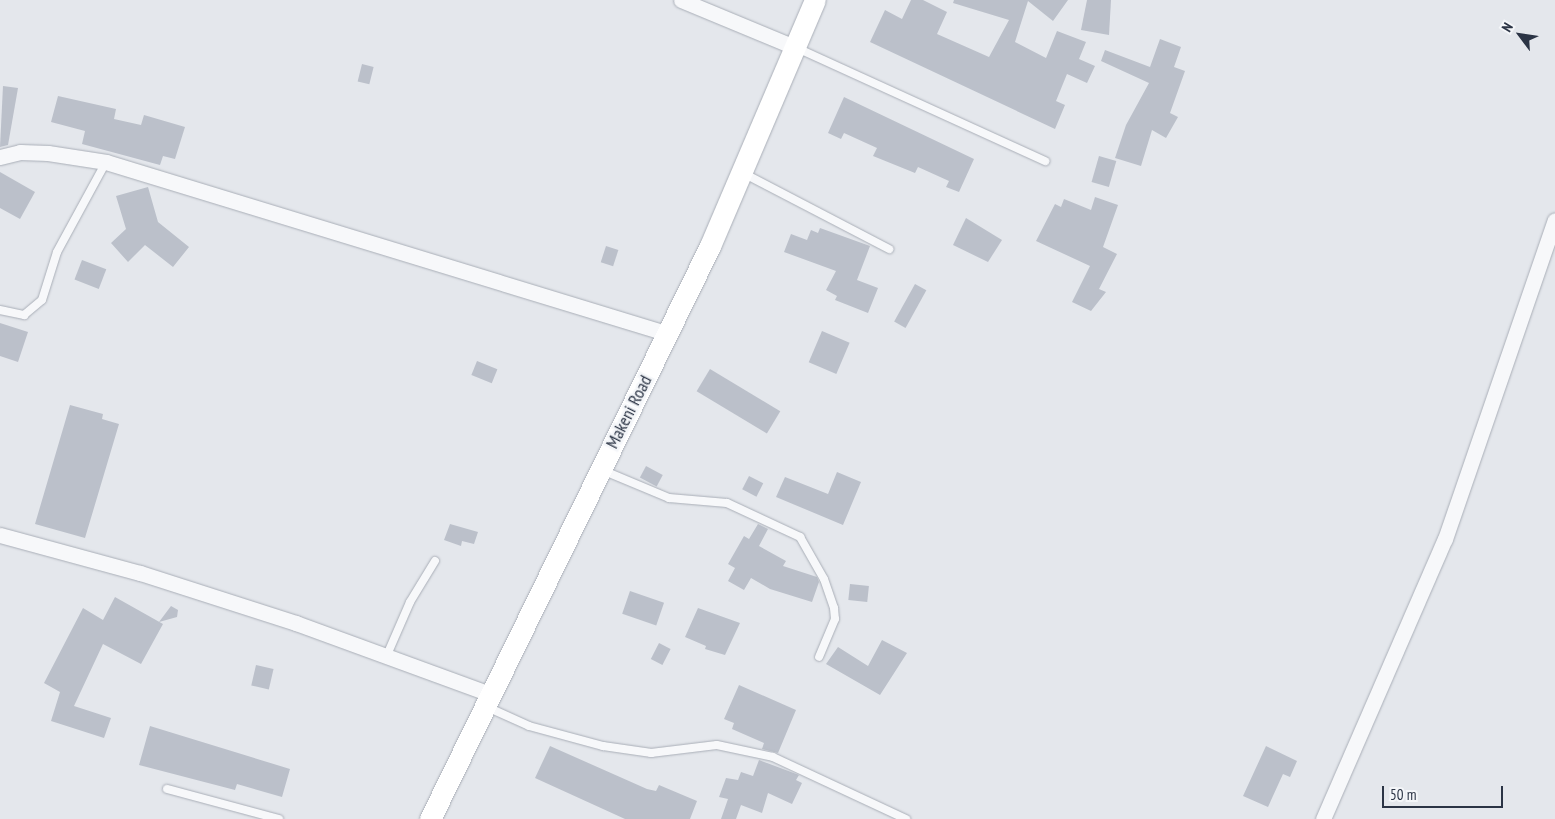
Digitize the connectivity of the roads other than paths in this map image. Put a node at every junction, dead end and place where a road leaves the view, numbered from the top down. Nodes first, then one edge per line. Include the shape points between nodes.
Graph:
1 (681, 0) edge
2 (815, 0) edge
3 (797, 48) junction
4 (0, 157) edge
5 (1045, 161) dead end
6 (106, 162) junction
7 (743, 173) junction
8 (1555, 220) edge
9 (889, 249) dead end
10 (0, 310) edge
11 (669, 334) junction
12 (599, 469) junction
13 (0, 535) edge
14 (435, 561) dead end
15 (388, 654) junction
16 (819, 657) dead end
17 (490, 701) junction
18 (167, 789) dead end
19 (278, 819) edge
20 (430, 819) edge
21 (906, 819) edge
22 (1323, 819) edge

1 - 3 street
2 - 3 main road, Makeni Road
3 - 5 lane
3 - 7 main road, Makeni Road
4 - 6 street via 20,152 48,152
6 - 10 lane via 57,252 42,300 24,315
6 - 11 street
7 - 9 lane
7 - 11 main road, Makeni Road
8 - 22 street via 1445,539
11 - 12 main road, Makeni Road
12 - 16 lane via 669,498 727,503 800,537 824,579 834,608 835,619
12 - 17 main road, Makeni Road
13 - 15 street via 140,573
14 - 15 lane via 410,602
15 - 17 street
17 - 20 main road, Makeni Road
17 - 21 lane via 529,726 603,746 651,753 717,745 773,757
18 - 19 lane

